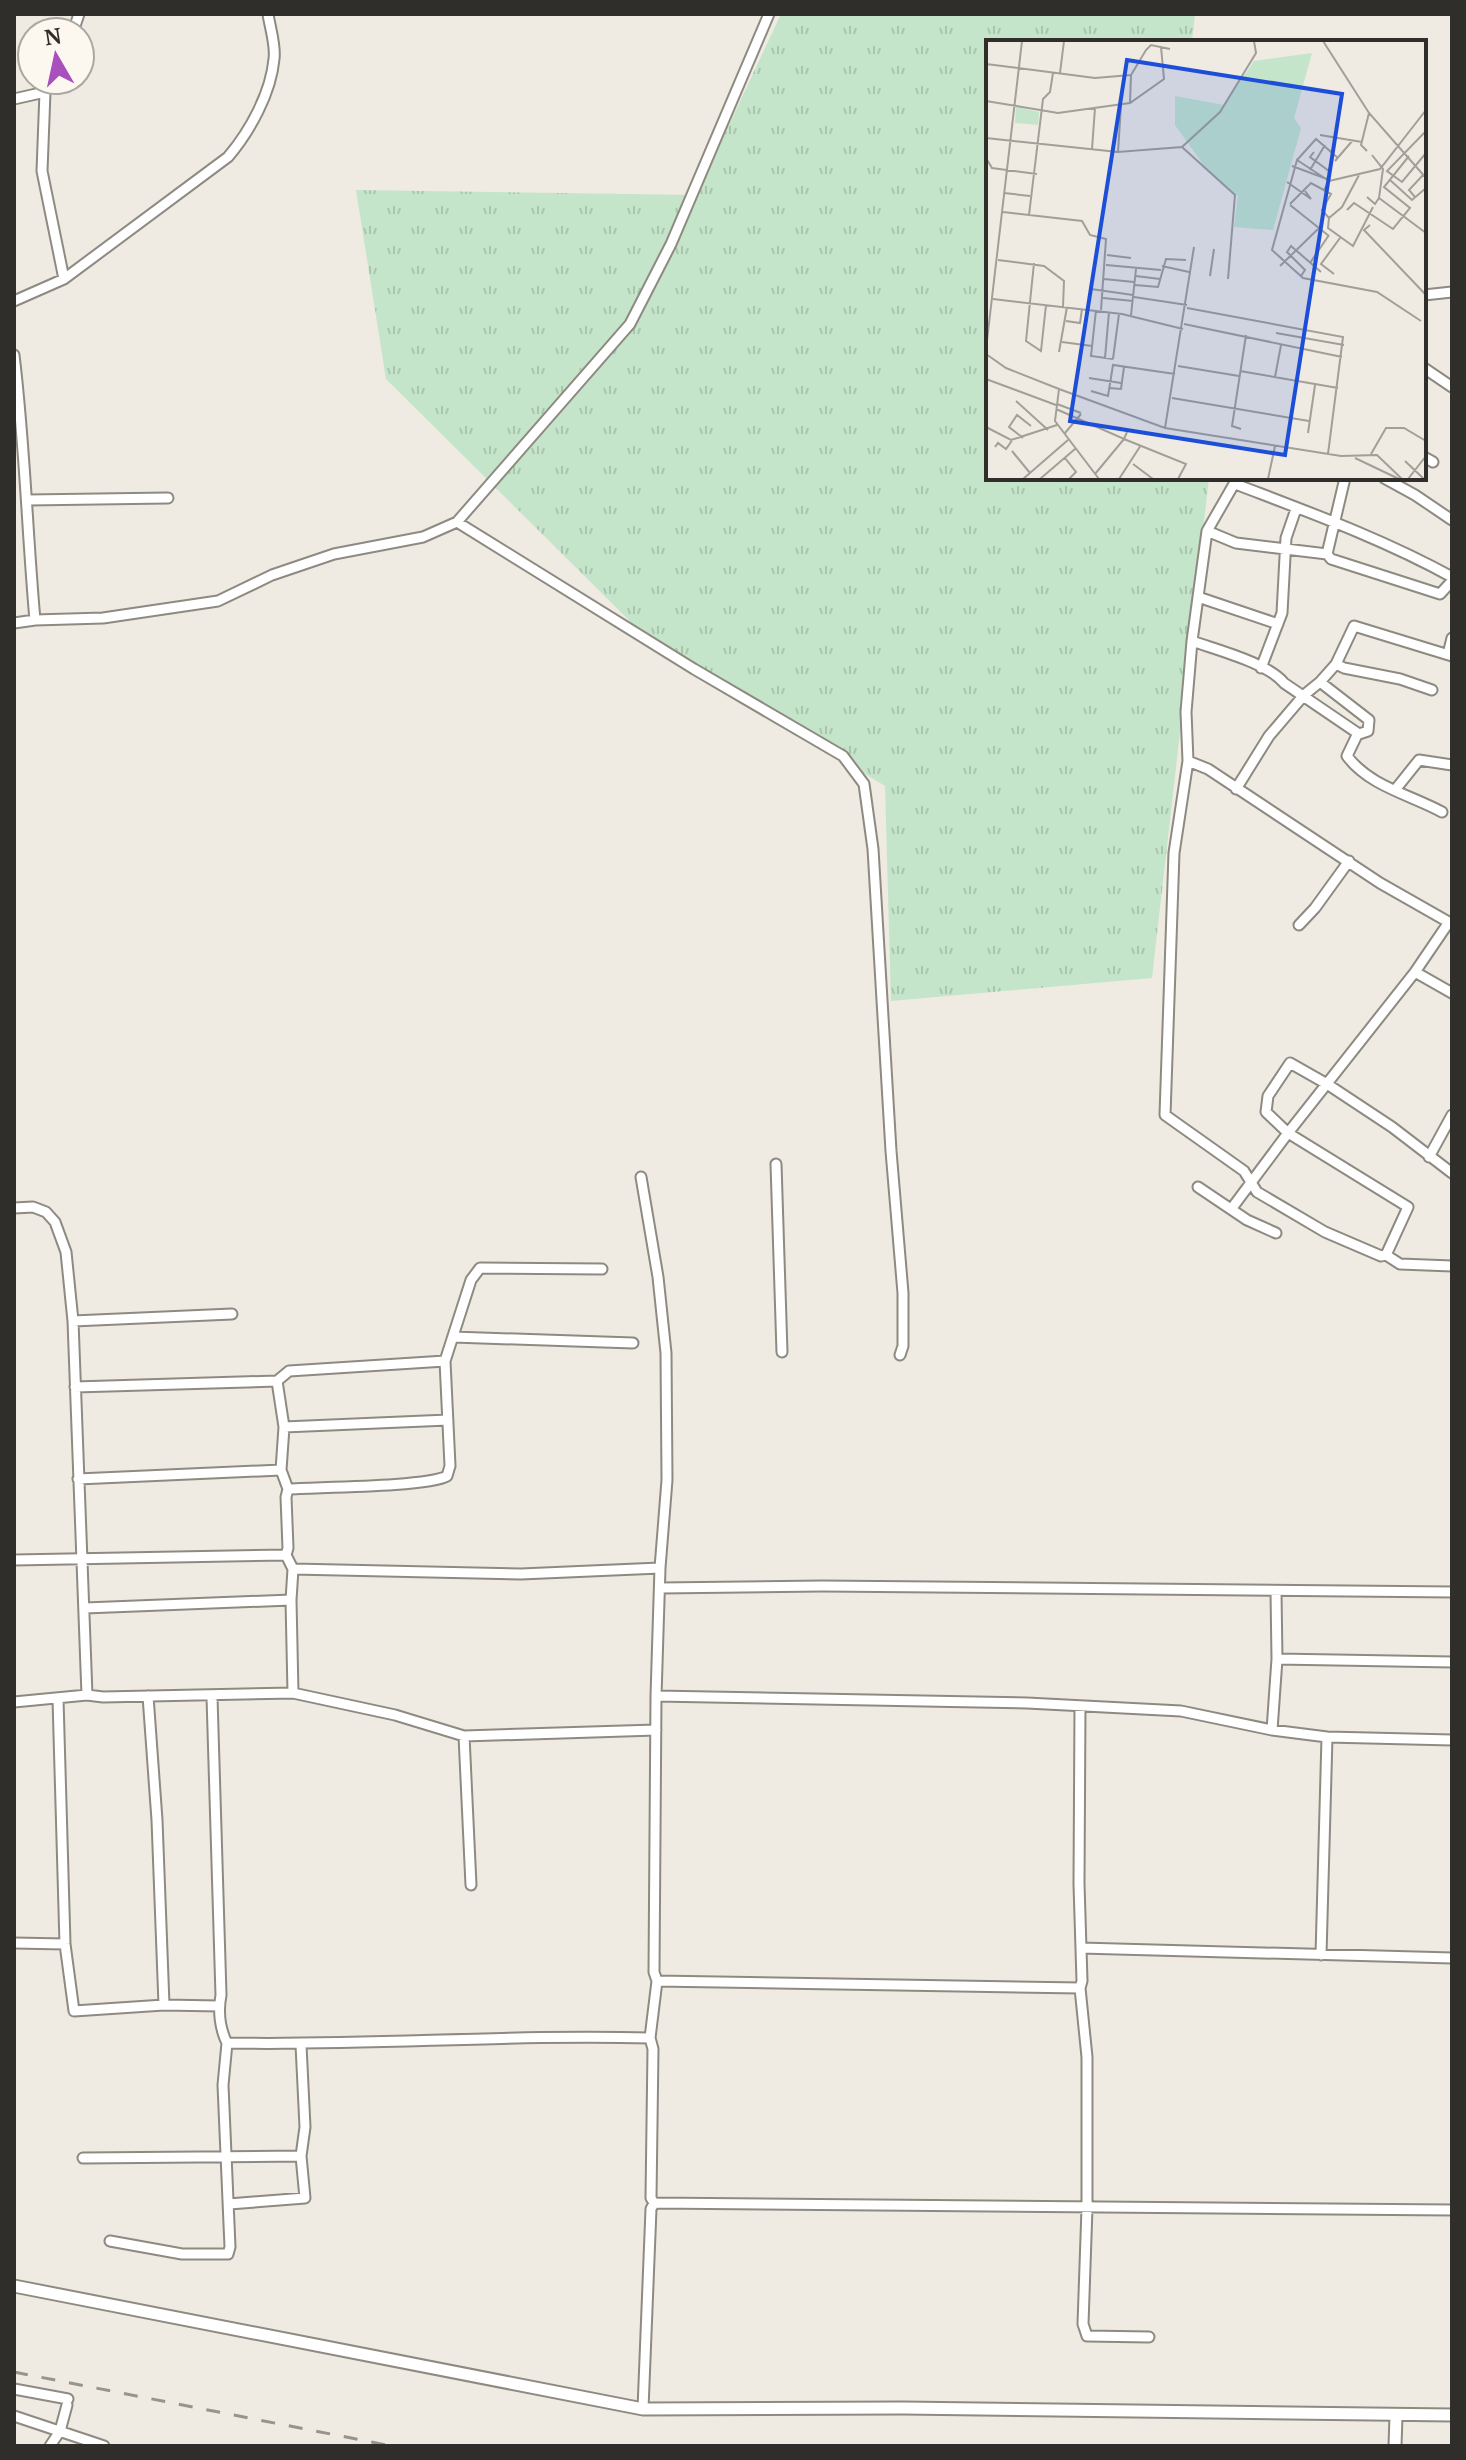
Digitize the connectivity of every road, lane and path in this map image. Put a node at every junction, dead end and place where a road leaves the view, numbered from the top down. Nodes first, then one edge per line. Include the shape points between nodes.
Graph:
1 (268, 14) edge
2 (769, 14) edge
3 (45, 96) edge
4 (64, 279) junction
5 (1452, 292) edge
6 (1426, 295) edge
7 (14, 301) edge
8 (14, 355) edge
9 (1426, 369) edge
10 (1452, 387) edge
11 (1345, 480) edge
12 (1388, 480) edge
13 (1240, 481) edge
14 (168, 498) dead end
15 (28, 500) junction
16 (1296, 509) junction
17 (1452, 520) edge
18 (1335, 521) junction
19 (457, 522) junction
20 (1207, 531) junction
21 (1286, 551) junction
22 (1327, 554) junction
23 (1452, 579) edge
24 (1198, 597) junction
25 (35, 620) junction
26 (14, 623) edge
27 (1278, 624) junction
28 (1452, 638) edge
29 (1192, 641) junction
30 (1450, 655) edge
31 (1336, 664) junction
32 (1261, 668) junction
33 (1320, 682) junction
34 (1432, 690) dead end
35 (1304, 695) junction
36 (1358, 733) junction
37 (1188, 761) junction
38 (1452, 765) edge
39 (1236, 789) junction
40 (1395, 790) junction
41 (1442, 812) dead end
42 (1349, 861) junction
43 (1450, 923) edge
44 (1299, 925) dead end
45 (1415, 972) junction
46 (1452, 993) edge
47 (1327, 1084) junction
48 (1452, 1115) edge
49 (1288, 1133) junction
50 (1429, 1157) junction
51 (776, 1164) dead end
52 (1452, 1173) edge
53 (641, 1177) dead end
54 (1250, 1182) junction
55 (1198, 1187) dead end
56 (14, 1208) edge
57 (1232, 1208) junction
58 (1276, 1233) dead end
59 (1386, 1255) junction
60 (1452, 1266) edge
61 (602, 1269) dead end
62 (232, 1314) dead end
63 (73, 1321) junction
64 (453, 1337) junction
65 (633, 1343) dead end
66 (782, 1352) dead end
67 (900, 1355) dead end
68 (445, 1361) junction
69 (277, 1381) junction
70 (75, 1387) junction
71 (448, 1420) junction
72 (284, 1427) junction
73 (281, 1470) junction
74 (78, 1479) junction
75 (288, 1489) junction
76 (286, 1555) junction
77 (82, 1559) junction
78 (14, 1560) edge
79 (660, 1568) junction
80 (293, 1569) junction
81 (660, 1588) junction
82 (1276, 1592) junction
83 (1452, 1592) edge
84 (291, 1600) junction
85 (85, 1608) junction
86 (1277, 1659) junction
87 (1452, 1662) edge
88 (293, 1693) junction
89 (87, 1695) junction
90 (148, 1696) junction
91 (656, 1696) junction
92 (212, 1697) junction
93 (58, 1699) junction
94 (14, 1702) edge
95 (1080, 1706) junction
96 (656, 1730) junction
97 (1272, 1730) junction
98 (464, 1736) junction
99 (1327, 1737) junction
100 (1452, 1740) edge
101 (471, 1885) dead end
102 (14, 1943) edge
103 (65, 1944) junction
104 (1081, 1948) junction
105 (1321, 1955) junction
106 (1452, 1958) edge
107 (657, 1981) junction
108 (1080, 1988) junction
109 (164, 2005) junction
110 (219, 2006) junction
111 (650, 2038) junction
112 (227, 2043) junction
113 (301, 2045) junction
114 (301, 2156) junction
115 (225, 2157) junction
116 (83, 2158) dead end
117 (654, 2203) junction
118 (229, 2204) junction
119 (1087, 2208) junction
120 (1452, 2210) edge
121 (110, 2241) dead end
122 (14, 2286) edge
123 (1149, 2337) dead end
124 (14, 2389) edge
125 (643, 2409) junction
126 (1452, 2415) edge
127 (14, 2416) edge
128 (1396, 2416) junction
129 (60, 2431) junction
130 (50, 2446) edge
131 (104, 2446) edge
132 (1395, 2446) edge

1 - 4 street via 275,57 267,89 243,139 228,157
2 - 19 street via 671,244 630,324
3 - 4 street via 42,171
4 - 7 street
5 - 6 street
8 - 15 street
9 - 10 street
11 - 18 street
12 - 17 street
13 - 16 street
13 - 20 street
14 - 15 street
15 - 25 street
16 - 18 street
16 - 21 street
18 - 22 street
18 - 23 street
19 - 25 street via 423,537 309,562 218,601 103,618
19 - 67 street via 843,756 864,784 873,849 903,1293
20 - 21 street via 1236,543
20 - 24 street
21 - 22 street
21 - 27 street
22 - 23 street via 1440,594
24 - 27 street
24 - 29 street
25 - 26 street
27 - 32 street
28 - 30 street
29 - 32 street
29 - 37 street
30 - 31 street via 1354,626
31 - 33 street
31 - 34 street
32 - 35 street
33 - 35 street
33 - 36 street via 1369,720 1368,731
35 - 36 street
35 - 39 street via 1269,736
36 - 40 street via 1347,756
37 - 39 street
37 - 54 street via 1174,853 1165,1115 1244,1171
38 - 40 street via 1419,760
39 - 42 street
40 - 41 street
42 - 43 street
42 - 44 street
43 - 45 street
45 - 46 street
45 - 47 street
47 - 49 street
47 - 49 street via 1290,1063 1265,1105 1270,1118
47 - 50 street
48 - 50 street
49 - 54 street
49 - 59 street via 1408,1207
50 - 52 street
51 - 66 street
53 - 79 street via 666,1353 667,1480
54 - 57 street
54 - 59 street via 1257,1192 1325,1232
55 - 57 street
56 - 63 street via 33,1207 55,1222 66,1252
57 - 58 street
59 - 60 street via 1400,1264
61 - 64 street via 480,1268 471,1280
62 - 63 street
63 - 70 street
64 - 65 street
64 - 68 street
68 - 69 street via 289,1371
68 - 71 street
69 - 70 street
69 - 72 street
70 - 74 street
71 - 72 street
71 - 75 street via 450,1466 443,1479
72 - 73 street
73 - 74 street
73 - 75 street
74 - 77 street
75 - 76 street
76 - 77 street
76 - 80 street
77 - 78 street
77 - 85 street
79 - 80 street via 521,1574
79 - 81 street
80 - 84 street
81 - 82 street
81 - 91 street
82 - 83 street
82 - 86 street
84 - 85 street
84 - 88 street
85 - 89 street
86 - 87 street
86 - 97 street
88 - 92 street
88 - 98 street
89 - 90 street
89 - 93 street
90 - 92 street
90 - 109 street
91 - 95 street
91 - 96 street
92 - 110 street
93 - 94 street
93 - 103 street
95 - 97 street via 1181,1711
95 - 104 street
96 - 98 street
96 - 107 street
97 - 99 street
98 - 101 street
99 - 100 street
99 - 105 street
102 - 103 street
103 - 109 street via 74,2011
104 - 105 street
104 - 108 street
105 - 106 street
107 - 108 street
107 - 111 street
108 - 119 street via 1087,2057
109 - 110 street
110 - 112 street
111 - 113 street via 446,2038
111 - 117 street
112 - 113 street
112 - 115 street
113 - 114 street
114 - 115 street
114 - 118 street via 305,2198
115 - 116 street
115 - 118 street
117 - 119 street
117 - 125 street
118 - 121 street via 228,2254 182,2254
119 - 120 street
119 - 123 street via 1087,2336
122 - 125 street
124 - 129 street via 68,2402
125 - 128 street
126 - 128 street
127 - 129 street
128 - 132 street
129 - 130 street
129 - 131 street

